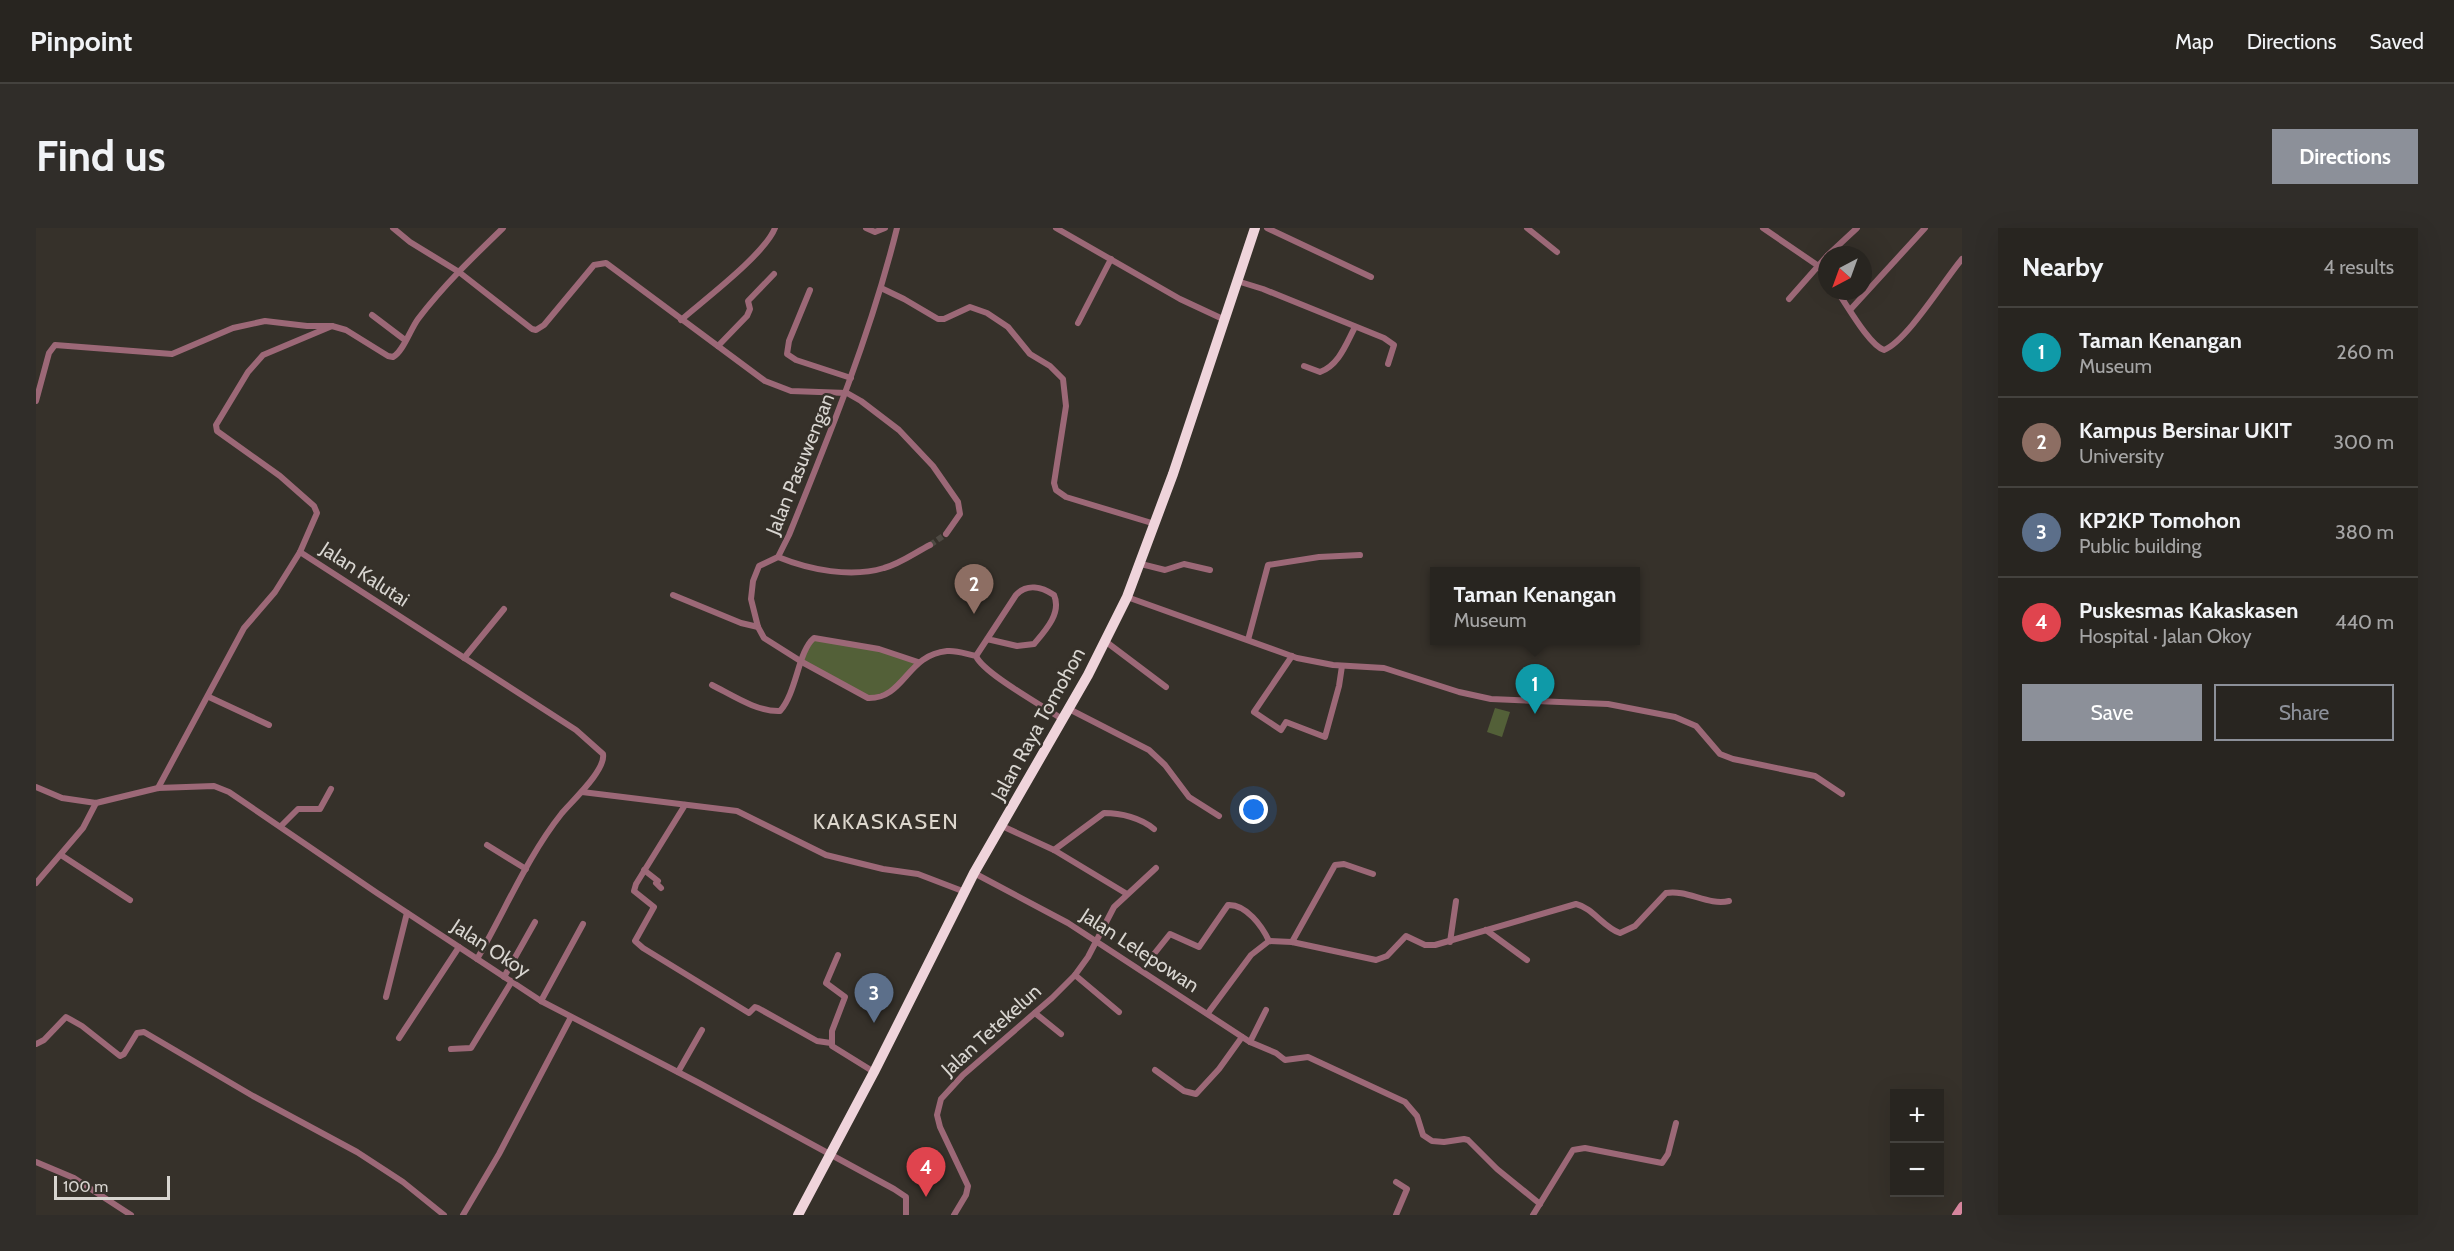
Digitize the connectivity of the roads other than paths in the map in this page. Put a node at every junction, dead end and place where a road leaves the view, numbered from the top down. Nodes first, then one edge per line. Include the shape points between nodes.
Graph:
1 (393, 228) edge
2 (503, 228) edge
3 (775, 228) edge
4 (866, 228) edge
5 (885, 228) edge
6 (897, 228) edge
7 (1056, 228) edge
8 (1255, 228) edge
9 (1267, 228) edge
10 (1527, 228) edge
11 (1763, 228) edge
12 (1857, 228) edge
13 (1925, 228) edge
14 (1837, 246) edge
15 (1557, 252) dead end
16 (1962, 259) edge
17 (1111, 260) junction
18 (1817, 265) joint
19 (459, 272) junction
20 (774, 274) dead end
21 (1371, 277) dead end
22 (1237, 281) junction
23 (881, 288) junction
24 (810, 290) dead end
25 (1789, 299) dead end
26 (1843, 300) edge
27 (1850, 310) junction
28 (372, 315) dead end
29 (681, 320) junction
30 (1226, 320) junction
31 (1078, 323) dead end
32 (332, 326) junction
33 (1354, 327) junction
34 (405, 340) junction
35 (718, 346) junction
36 (1388, 364) dead end
37 (1304, 366) dead end
38 (851, 378) junction
39 (847, 393) junction
40 (36, 401) edge
41 (1156, 524) junction
42 (946, 534) tunnel mouth
43 (930, 545) tunnel mouth
44 (300, 552) junction
45 (1359, 555) dead end
46 (778, 557) junction
47 (1141, 564) junction
48 (1210, 570) dead end
49 (673, 595) dead end
50 (1127, 597) junction
51 (504, 609) dead end
52 (758, 627) junction
53 (987, 639) junction
54 (1248, 640) junction
55 (1105, 641) junction
56 (976, 656) junction
57 (1292, 656) junction
58 (464, 658) junction
59 (802, 662) junction
60 (918, 662) junction
61 (1342, 666) junction
62 (712, 685) dead end
63 (1166, 687) dead end
64 (208, 697) junction
65 (1068, 709) junction
66 (1062, 719) junction
67 (269, 725) dead end
68 (36, 787) edge
69 (158, 788) junction
70 (331, 789) dead end
71 (582, 792) junction
72 (1842, 794) dead end
73 (96, 803) junction
74 (686, 805) junction
75 (1219, 816) dead end
76 (280, 826) junction
77 (1002, 826) junction
78 (1154, 829) dead end
79 (487, 845) dead end
80 (1054, 850) junction
81 (61, 855) junction
82 (1156, 868) dead end
83 (525, 869) junction
84 (644, 870) junction
85 (974, 873) junction
86 (1373, 874) dead end
87 (36, 883) edge
88 (661, 888) dead end
89 (965, 892) junction
90 (1127, 894) junction
91 (130, 900) dead end
92 (1456, 901) dead end
93 (1729, 901) dead end
94 (407, 913) junction
95 (535, 922) dead end
96 (583, 924) dead end
97 (1486, 930) junction
98 (1269, 941) junction
99 (1095, 942) junction
100 (1292, 942) junction
101 (1450, 942) junction
102 (459, 947) junction
103 (1154, 954) dead end
104 (838, 955) dead end
105 (477, 959) junction
106 (1527, 960) dead end
107 (1075, 975) junction
108 (504, 977) junction
109 (512, 981) junction
110 (386, 997) dead end
111 (542, 1001) junction
112 (1266, 1010) dead end
113 (1119, 1012) dead end
114 (1035, 1013) junction
115 (1208, 1013) junction
116 (571, 1017) junction
117 (702, 1030) dead end
118 (1061, 1034) dead end
119 (1242, 1037) junction
120 (399, 1038) dead end
121 (1250, 1042) junction
122 (831, 1043) junction
123 (36, 1044) edge
124 (451, 1049) dead end
125 (1155, 1070) dead end
126 (678, 1072) junction
127 (874, 1072) junction
128 (1676, 1123) dead end
129 (829, 1154) junction
130 (36, 1162) edge
131 (1396, 1182) dead end
132 (1540, 1204) junction
133 (1962, 1206) edge
134 (131, 1215) edge
135 (444, 1215) edge
136 (464, 1215) edge
137 (798, 1215) edge
138 (906, 1215) edge
139 (954, 1215) edge
140 (1396, 1215) edge
141 (1533, 1215) edge
142 (1956, 1215) edge

1 - 19 street
2 - 19 street
3 - 29 street via 744,266
4 - 5 street via 880,232
6 - 23 street, Jalan Pasuwengan
7 - 17 street
8 - 22 highway, Jalan Raya Tomohon
9 - 21 street
10 - 15 street
11 - 18 street
12 - 14 street
13 - 27 street
16 - 27 street via 1925,309 1889,348 1880,349
17 - 30 street
17 - 31 street
18 - 25 street
19 - 29 street via 536,330 591,268 606,262
19 - 34 street via 421,314
20 - 35 street via 748,301 747,316
22 - 30 highway, Jalan Raya Tomohon
22 - 33 street
23 - 38 street, Jalan Pasuwengan
23 - 41 street via 938,319 944,320 970,307 1008,327 1030,354 1063,379 1066,406 1056,490
24 - 38 street via 787,354
26 - 27 street
28 - 34 street
29 - 35 street
30 - 41 highway, Jalan Raya Tomohon
32 - 34 street via 393,357 399,354
32 - 40 street via 256,321 172,354 55,345 49,353
32 - 44 street via 263,355 216,425 217,431 280,476 316,508 316,519
33 - 36 street via 1392,343 1394,350
33 - 37 street via 1343,350 1327,369 1320,372
35 - 39 street via 777,386 791,391
38 - 39 street, Jalan Pasuwengan
39 - 42 street via 898,430 933,466 958,502 960,514
39 - 46 street, Jalan Pasuwengan
41 - 47 highway, Jalan Raya Tomohon
43 - 46 street via 885,568 868,571 820,570
44 - 58 street, Jalan Kalutai
44 - 64 street, Jalan Kalutai via 275,592 244,628
45 - 54 street via 1268,565
46 - 52 street, Jalan Pasuwengan via 759,566 753,581 751,600
47 - 48 street via 1165,570 1184,564
47 - 50 highway, Jalan Raya Tomohon
49 - 52 street
50 - 54 street
50 - 55 highway, Jalan Raya Tomohon
51 - 58 street
52 - 59 street via 764,638
53 - 53 street via 1017,646 1034,644 1056,611 1054,595 1039,588 1020,591
53 - 56 street
54 - 57 street
55 - 63 street
55 - 65 highway, Jalan Raya Tomohon
56 - 60 street via 947,651
56 - 66 street via 1004,681
57 - 61 street
57 - 61 street via 1254,712 1281,730 1286,722 1325,737
58 - 71 street, Jalan Kalutai via 576,730 600,750 603,761
59 - 60 street via 814,638 879,649
59 - 60 street via 853,691 876,698 891,692
59 - 62 street via 780,711 745,702
61 - 72 street via 1384,668 1491,699 1608,704 1675,717 1696,726 1719,754 1815,776
64 - 67 street
64 - 69 street, Jalan Kalutai
65 - 66 highway, Jalan Raya Tomohon
65 - 75 street via 1149,750 1189,797
66 - 77 highway, Jalan Raya Tomohon
68 - 73 street, Jalan Okoy via 62,798
69 - 73 street, Jalan Okoy
69 - 76 street, Jalan Okoy via 214,786 240,798
70 - 76 street via 320,809 298,809
71 - 74 street
71 - 83 street, Jalan Kalutai via 549,831
73 - 81 street via 83,828
74 - 84 street
74 - 89 street via 736,811 826,855 918,874
76 - 94 street, Jalan Okoy
77 - 80 street
77 - 85 highway, Jalan Raya Tomohon
78 - 80 street via 1134,818 1104,813
79 - 83 street
80 - 90 street
81 - 87 street
81 - 91 street
82 - 90 street, Jalan Tetekelun
83 - 105 street, Jalan Kalutai
84 - 88 street via 658,880
84 - 122 street via 634,891 654,907 636,938 637,943 749,1013 758,1008 817,1041
85 - 89 highway, Jalan Raya Tomohon
85 - 99 street, Jalan Lelepowan via 1068,923
86 - 100 street via 1344,864 1335,866
89 - 127 highway, Jalan Raya Tomohon
90 - 99 street, Jalan Tetekelun via 1114,907
92 - 101 street
93 - 97 street via 1666,893 1635,926 1620,933 1576,904
94 - 102 street, Jalan Okoy
94 - 110 street
95 - 108 street
96 - 111 street
97 - 101 street
97 - 106 street
98 - 100 street
98 - 103 street via 1258,923 1229,904 1198,947 1170,934
98 - 115 street via 1251,955
99 - 107 street, Jalan Tetekelun
99 - 115 street, Jalan Lelepowan
100 - 101 street via 1377,960 1387,957 1406,936 1425,945
102 - 105 street, Jalan Okoy
102 - 120 street
104 - 122 street via 826,985 845,1001
105 - 108 street, Jalan Okoy
107 - 113 street
107 - 114 street, Jalan Tetekelun
108 - 109 street, Jalan Okoy
109 - 111 street, Jalan Okoy
109 - 124 street via 471,1048
111 - 116 street, Jalan Okoy
112 - 121 street
114 - 118 street
114 - 139 street, Jalan Tetekelun via 963,1075 938,1106 940,1127 968,1186
115 - 119 street, Jalan Lelepowan
116 - 126 street, Jalan Okoy
116 - 136 street
117 - 126 street
119 - 121 street, Jalan Lelepowan
119 - 125 street via 1196,1094 1184,1091
121 - 132 street, Jalan Lelepowan via 1285,1060 1308,1057 1405,1102 1427,1138 1437,1142 1468,1140
122 - 127 street via 834,1049
123 - 135 street via 66,1017 120,1056 137,1033 144,1032 357,1152
126 - 129 street, Jalan Okoy
127 - 129 highway, Jalan Raya Tomohon
128 - 132 street via 1662,1163 1585,1148 1573,1150
129 - 137 highway, Jalan Raya Tomohon
129 - 138 street, Jalan Okoy via 903,1194
130 - 134 street via 74,1178
131 - 140 street via 1407,1189
132 - 141 street
133 - 142 street

